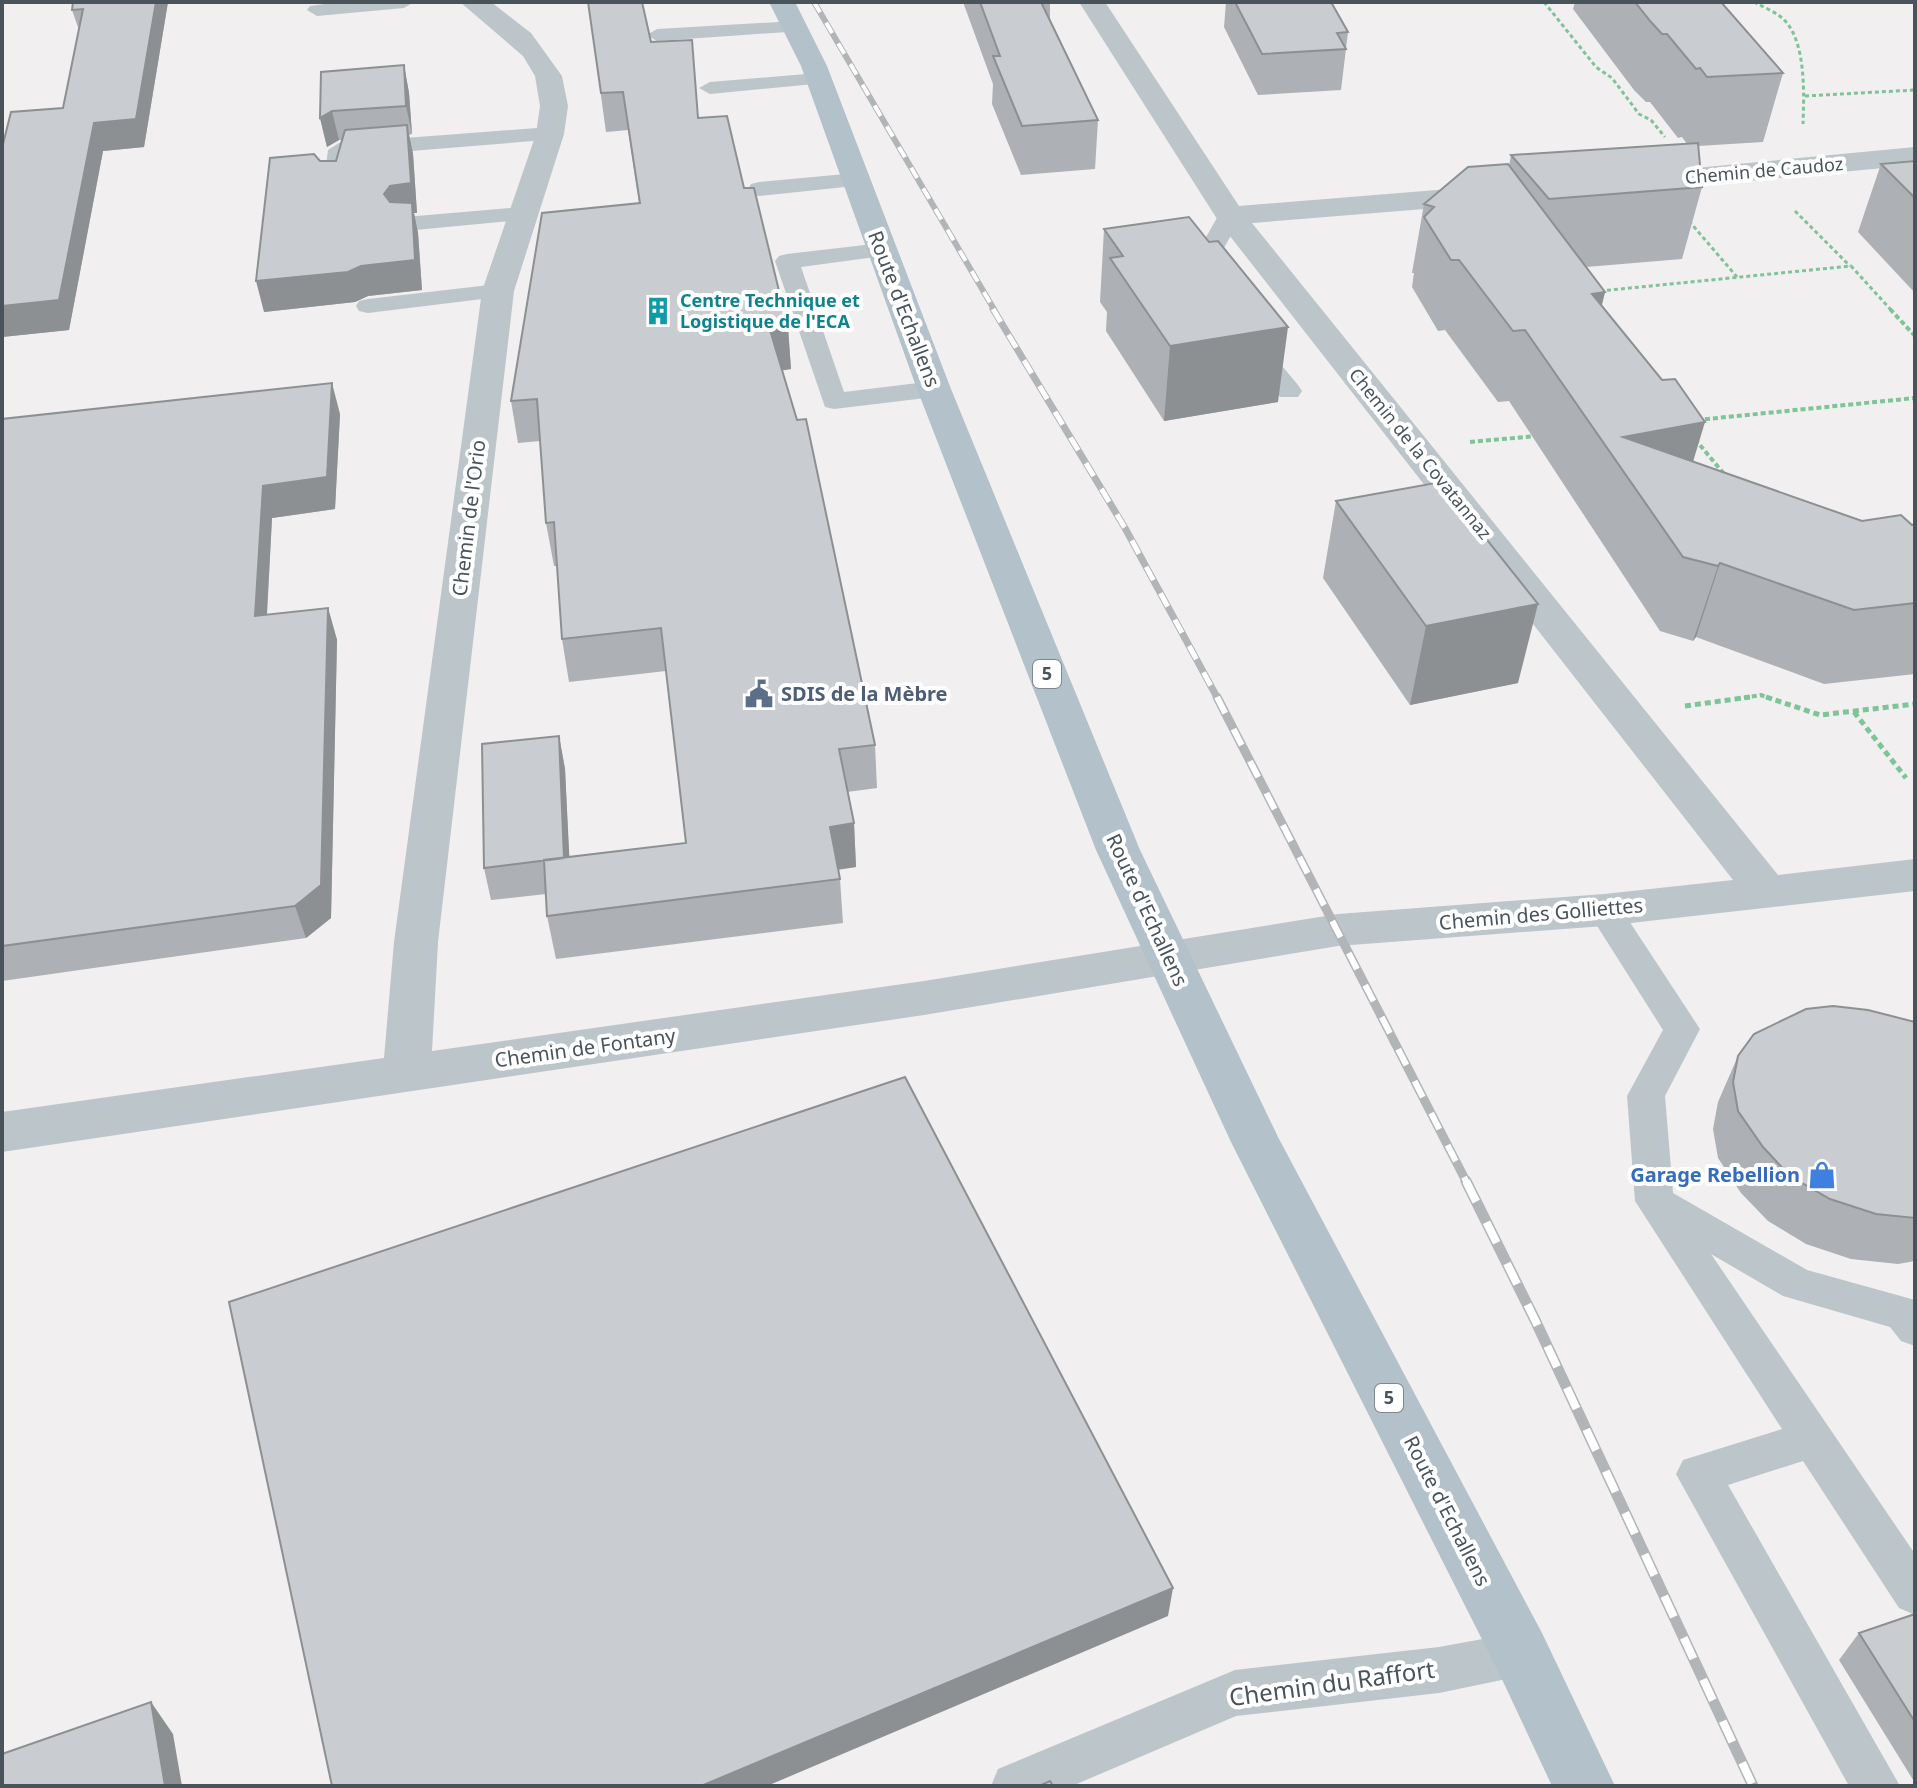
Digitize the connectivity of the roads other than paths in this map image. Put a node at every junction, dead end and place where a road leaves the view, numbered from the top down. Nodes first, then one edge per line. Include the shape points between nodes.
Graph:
1 (404, 2) edge
2 (473, 2) edge
3 (1092, 2) edge
4 (317, 10) dead end
5 (788, 14) edge
6 (657, 35) dead end
7 (818, 79) junction
8 (710, 88) dead end
9 (550, 134) junction
10 (1915, 156) edge
11 (856, 180) junction
12 (335, 182) edge
13 (1609, 185) edge
14 (759, 189) dead end
15 (1519, 193) edge
16 (522, 214) junction
17 (1230, 216) junction
18 (405, 224) edge
19 (882, 250) junction
20 (498, 291) junction
21 (1214, 299) edge
22 (368, 306) dead end
23 (1242, 333) edge
24 (934, 389) junction
25 (1289, 391) edge
26 (1915, 875) edge
27 (1768, 893) junction
28 (1604, 910) junction
29 (1167, 956) junction
30 (407, 1074) junction
31 (2, 1132) edge
32 (1654, 1201) junction
33 (1915, 1328) edge
34 (1812, 1439) junction
35 (1915, 1593) edge
36 (1521, 1654) junction
37 (1015, 1786) edge
38 (1584, 1786) edge
39 (1876, 1786) edge

1 - 4 lane
2 - 9 street, Chemin de l'Orio via 499,18 545,69 553,90
3 - 17 street, Chemin de la Covatannaz
5 - 6 lane
5 - 7 main road, Route d'Echallens / 5
7 - 8 lane
7 - 11 main road, Route d'Echallens / 5
9 - 12 lane via 339,150
9 - 16 street, Chemin de l'Orio
10 - 13 street, Chemin de Caudoz
11 - 14 lane
11 - 19 main road, Route d'Echallens / 5
15 - 17 street
16 - 18 lane
16 - 20 street, Chemin de l'Orio
17 - 21 lane via 1196,276
17 - 27 street, Chemin de la Covatannaz
19 - 24 main road, Route d'Echallens / 5
19 - 24 lane via 787,261 834,401
20 - 22 lane
20 - 30 street, Chemin de l'Orio via 416,942
23 - 25 lane
24 - 29 main road, Route d'Echallens / 5 via 1118,850
26 - 27 street, Chemin des Golliettes
27 - 28 street, Chemin des Golliettes
28 - 29 street, Chemin des Golliettes via 1338,930
28 - 32 lane via 1682,1029 1646,1096
29 - 30 street, Chemin de Fontany via 924,998
29 - 36 main road, Route d'Echallens / 5 via 1263,1156
30 - 31 street, Chemin de Fontany
32 - 33 lane via 1797,1284 1903,1313
32 - 34 lane
34 - 35 lane
34 - 39 lane via 1698,1474
36 - 37 lane, Chemin du Raffort via 1439,1670 1235,1693
36 - 38 main road, Route d'Echallens / 5

